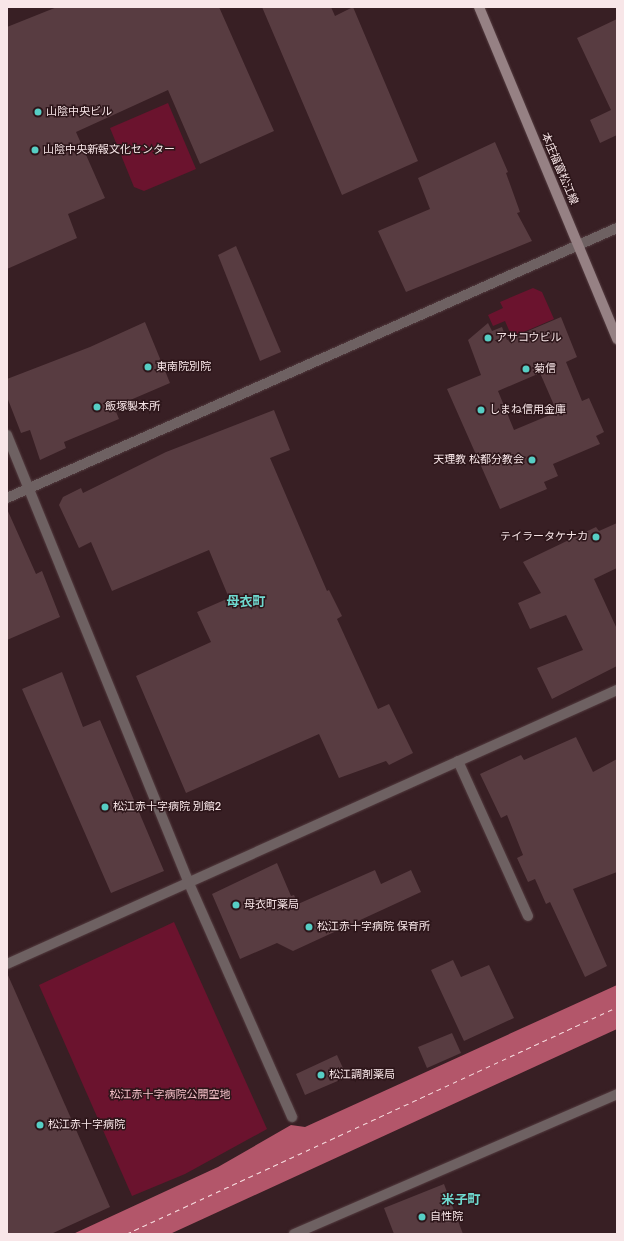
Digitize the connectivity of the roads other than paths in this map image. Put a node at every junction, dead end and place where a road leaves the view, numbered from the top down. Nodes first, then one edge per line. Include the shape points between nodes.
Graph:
1 (479, 7) edge
2 (617, 228) edge
3 (578, 246) junction
4 (617, 339) edge
5 (7, 435) edge
6 (29, 488) junction
7 (7, 498) edge
8 (617, 690) edge
9 (458, 762) junction
10 (188, 881) junction
11 (528, 916) dead end
12 (7, 964) edge
13 (617, 1094) edge
14 (292, 1117) dead end
15 (294, 1234) edge

1 - 3 main road, 本庄福富松江線
2 - 3 street
3 - 4 main road, 本庄福富松江線
3 - 6 street
5 - 6 street
6 - 7 street
6 - 10 street
8 - 9 street
9 - 10 street
9 - 11 street
10 - 12 street
10 - 14 street
13 - 15 street

